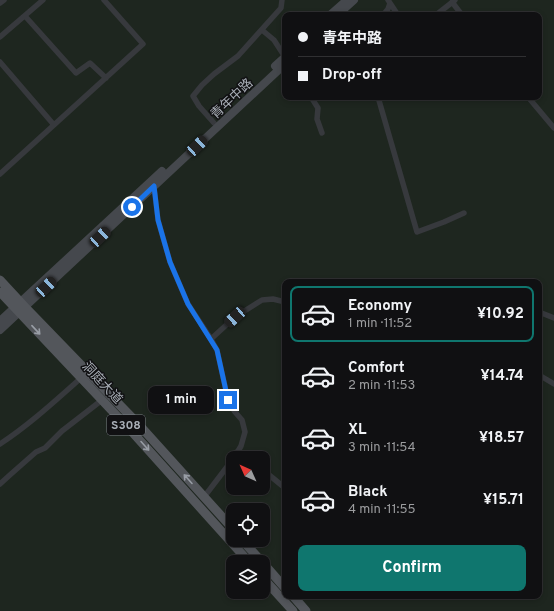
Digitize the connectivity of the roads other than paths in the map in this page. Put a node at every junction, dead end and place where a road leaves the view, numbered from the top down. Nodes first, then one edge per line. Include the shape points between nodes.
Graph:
1 (4, 0) edge
2 (43, 0) edge
3 (104, 0) edge
4 (282, 0) edge
5 (346, 0) edge
6 (354, 0) edge
7 (453, 1) edge
8 (389, 2) edge
9 (0, 3) edge
10 (333, 12) edge
11 (341, 12) edge
12 (386, 12) edge
13 (396, 12) edge
14 (440, 12) edge
15 (460, 12) edge
16 (25, 16) junction
17 (262, 30) junction
18 (0, 37) edge
19 (282, 52) edge
20 (282, 60) edge
21 (0, 62) edge
22 (282, 67) edge
23 (106, 78) junction
24 (312, 100) edge
25 (379, 100) edge
26 (531, 100) edge
27 (214, 123) junction
28 (54, 125) junction
29 (554, 128) edge
30 (322, 133) dead end
31 (1, 171) edge
32 (154, 186) junction
33 (464, 213) dead end
34 (0, 280) edge
35 (0, 292) edge
36 (282, 301) edge
37 (20, 307) junction
38 (542, 313) edge
39 (554, 318) edge
40 (0, 321) edge
41 (0, 330) edge
42 (211, 339) junction
43 (542, 377) edge
44 (81, 378) junction
45 (554, 384) edge
46 (102, 400) junction
47 (0, 444) edge
48 (238, 451) edge
49 (226, 468) edge
50 (270, 476) edge
51 (0, 484) edge
52 (282, 486) edge
53 (204, 497) junction
54 (226, 521) edge
55 (249, 547) edge
56 (243, 555) edge
57 (256, 555) edge
58 (270, 570) edge
59 (282, 584) edge
60 (270, 586) edge
61 (282, 599) edge
62 (282, 599) edge
63 (295, 599) edge
64 (293, 611) edge
65 (306, 611) edge

1 - 9 street
2 - 16 street
3 - 23 street via 143,44
4 - 17 street via 281,8
5 - 10 main road
6 - 11 main road
7 - 14 street
7 - 15 street
8 - 12 street
8 - 13 street
16 - 18 street
16 - 23 street via 76,73 90,63
17 - 19 street via 274,40
17 - 27 street via 238,56 214,74 193,96
20 - 27 main road
21 - 28 street
22 - 32 main road, 青年中路
23 - 28 street
24 - 30 street via 318,108 317,119
25 - 33 street via 417,232
26 - 29 street
27 - 37 main road
28 - 31 street
32 - 37 main road, 青年中路
32 - 42 street via 158,220 170,262 188,304
34 - 37 main road, 洞庭大道 / S308
35 - 37 main road, 洞庭大道 / S308
36 - 42 street via 262,300 235,317
37 - 40 main road, 青年中路
37 - 41 main road, 青年中路
37 -> 44 main road, 洞庭大道 / S308
53 -> 37 main road, 洞庭大道 / S308 via 141,427
38 - 39 street
42 - 48 street via 217,350 228,400 242,420 245,432
43 - 45 street
44 - 46 main road, 洞庭大道 / S308
44 - 47 street
46 - 51 street
46 -> 56 main road, 洞庭大道 / S308
49 - 53 street
50 - 52 street
53 - 54 main road, 洞庭大道 / S308
55 - 57 main road
58 - 59 main road
60 - 61 main road
62 - 64 main road
63 - 65 main road

